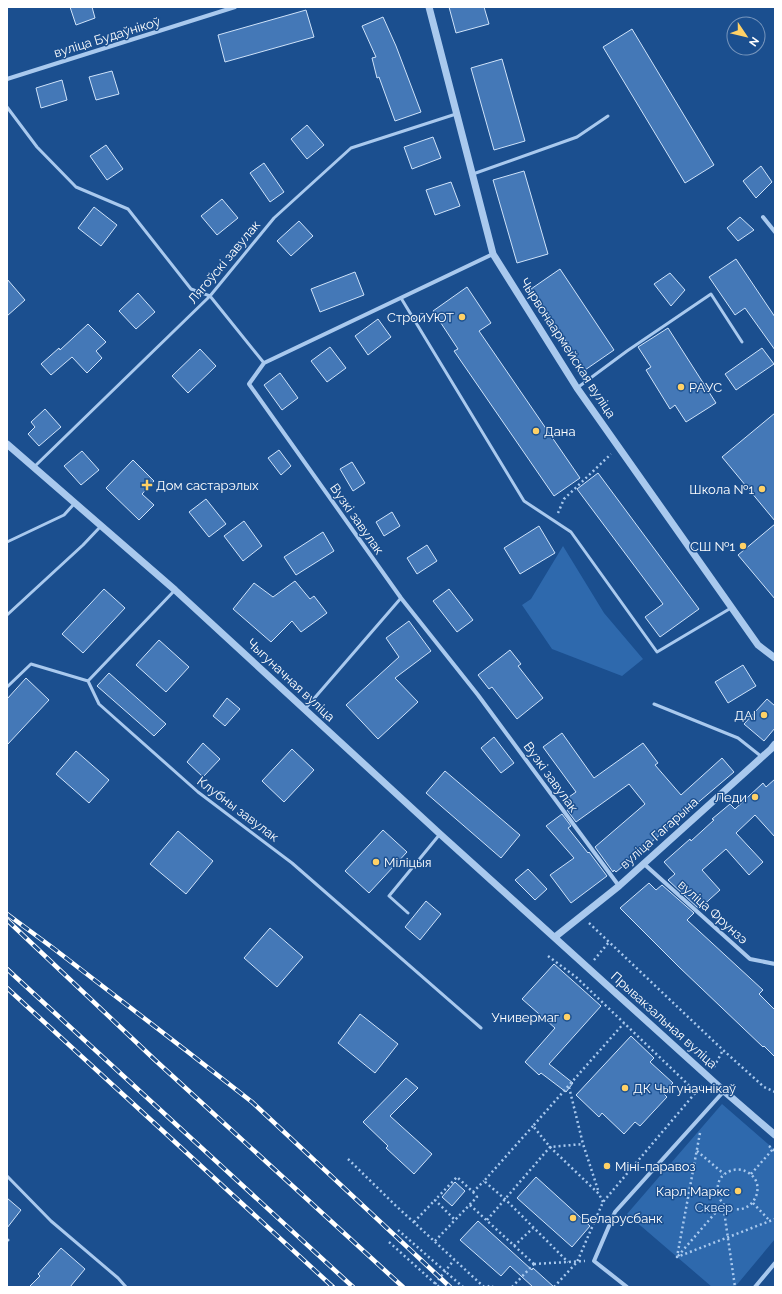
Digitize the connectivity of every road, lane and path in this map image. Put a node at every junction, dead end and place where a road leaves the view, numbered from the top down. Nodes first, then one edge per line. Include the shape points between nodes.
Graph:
1 (235, 7) edge
2 (429, 7) edge
3 (7, 79) edge
4 (7, 107) edge
5 (456, 114) junction
6 (608, 116) dead end
7 (472, 174) junction
8 (763, 218) dead end
9 (775, 232) edge
10 (493, 254) junction
11 (210, 296) junction
12 (401, 298) junction
13 (742, 342) dead end
14 (264, 364) junction
15 (577, 388) junction
16 (7, 444) edge
17 (618, 447) junction
18 (34, 467) junction
19 (75, 502) junction
20 (555, 521) junction
21 (101, 526) junction
22 (7, 542) edge
23 (175, 590) junction
24 (400, 598) junction
25 (731, 608) junction
26 (7, 615) edge
27 (775, 658) edge
28 (88, 681) junction
29 (7, 687) edge
30 (654, 704) dead end
31 (305, 710) junction
32 (775, 744) edge
33 (762, 757) junction
34 (440, 834) junction
35 (643, 863) junction
36 (619, 886) junction
37 (408, 913) dead end
38 (582, 916) junction
39 (555, 938) junction
40 (548, 956) dead end
41 (775, 964) edge
42 (624, 1023) junction
43 (481, 1028) dead end
44 (723, 1050) junction
45 (709, 1077) junction
46 (569, 1087) junction
47 (724, 1091) junction
48 (696, 1092) junction
49 (775, 1092) edge
50 (533, 1126) junction
51 (701, 1132) dead end
52 (775, 1135) edge
53 (583, 1144) junction
54 (550, 1146) junction
55 (774, 1150) dead end
56 (697, 1151) junction
57 (348, 1159) dead end
58 (724, 1174) junction
59 (751, 1174) junction
60 (7, 1176) edge
61 (484, 1181) junction
62 (473, 1192) junction
63 (599, 1194) junction
64 (435, 1200) junction
65 (505, 1200) junction
66 (603, 1202) junction
67 (753, 1202) junction
68 (723, 1204) junction
69 (470, 1205) junction
70 (775, 1219) edge
71 (455, 1220) junction
72 (487, 1220) junction
73 (770, 1221) junction
74 (414, 1222) junction
75 (533, 1228) junction
76 (398, 1230) dead end
77 (728, 1237) junction
78 (435, 1241) junction
79 (389, 1242) dead end
80 (514, 1246) junction
81 (677, 1257) junction
82 (454, 1260) junction
83 (594, 1261) junction
84 (568, 1262) junction
85 (577, 1262) junction
86 (775, 1263) edge
87 (534, 1264) junction
88 (445, 1271) junction
89 (435, 1284) junction
90 (126, 1287) edge
91 (439, 1287) edge
92 (463, 1287) edge
93 (484, 1287) edge
94 (512, 1287) edge
95 (554, 1287) edge
96 (627, 1287) edge
97 (735, 1287) edge
98 (755, 1287) edge

1 - 3 street, вуліца Будаўнікоў
2 - 5 street, Чырвонаармейская вуліца
4 - 11 lane via 37,147 76,187 128,209 191,289
5 - 7 street, Чырвонаармейская вуліца
5 - 11 lane, Лягоўскі завулак via 351,148 274,218
6 - 7 lane via 577,137
7 - 10 street, Чырвонаармейская вуліца
8 - 9 street
10 - 12 street, Вузкі завулак
10 - 15 street, Чырвонаармейская вуліца
11 - 14 lane
11 - 18 lane, Лягоўскі завулак
12 - 14 street, Вузкі завулак
12 - 20 lane via 524,501
13 - 15 lane via 711,294
14 - 24 street, Вузкі завулак via 249,384
15 - 17 street, Чырвонаармейская вуліца
16 - 18 street, Чыгуначная вуліца
17 - 20 path via 564,499
17 - 25 street, Чырвонаармейская вуліца
18 - 19 street, Чыгуначная вуліца
19 - 21 street, Чыгуначная вуліца
19 - 22 lane via 64,515
20 - 25 lane via 571,532 657,652
21 - 23 street, Чыгуначная вуліца
21 - 26 lane
23 - 28 lane
23 - 31 street, Чыгуначная вуліца
24 - 31 lane
24 - 36 street, Вузкі завулак via 478,695
25 - 27 street, Чырвонаармейская вуліца via 758,646
28 - 29 lane via 31,664
28 - 43 lane, Клубны завулак via 99,704 198,792 292,863
30 - 33 lane via 738,738
31 - 34 street, Чыгуначная вуліца
32 - 33 street, вуліца Гагарына
33 - 35 street, вуліца Гагарына
34 - 37 lane via 389,896
34 - 39 street, Чыгуначная вуліца
35 - 36 street, вуліца Гагарына
35 - 41 street, вуліца Фрунзэ via 750,959
36 - 38 street, вуліца Гагарына
38 - 39 street, вуліца Гагарына
38 - 44 path
39 - 45 street, Прывакзальная вуліца
40 - 42 path via 576,977
42 - 46 path
42 - 48 path
44 - 45 path
44 - 49 path via 764,1087
45 - 47 street, Прывакзальная вуліца
45 - 48 path
46 - 50 path
46 - 53 path
47 - 52 street, Прывакзальная вуліца
47 - 83 street via 615,1212
48 - 66 path
50 - 54 path
50 - 61 path
51 - 56 path
53 - 54 path
53 - 63 path
54 - 63 path
54 - 65 path
55 - 59 path
56 - 58 path
56 - 81 path
57 - 74 path
58 - 59 path via 736,1169
58 - 68 path via 717,1192
59 - 67 path via 758,1190
60 - 90 lane via 52,1221
61 - 62 path
61 - 65 path
62 - 64 path via 457,1177
62 - 69 path via 478,1197
63 - 66 path
64 - 71 path
64 - 74 path
65 - 72 path
65 - 75 path
66 - 85 path
67 - 68 path via 735,1210
67 - 73 path
68 - 77 path
68 - 81 path
69 - 71 path
69 - 72 path
70 - 73 path
71 - 78 path
72 - 80 path
73 - 77 path
74 - 78 path
75 - 80 path
75 - 84 path
76 - 88 path
77 - 81 path
77 - 97 path
78 - 82 path
79 - 89 path
80 - 87 path
82 - 88 path
82 - 93 path
83 - 85 path
83 - 96 street
84 - 85 path
84 - 87 path
85 - 95 path
86 - 98 street
87 - 94 path
88 - 89 path
88 - 92 path
89 - 91 path

